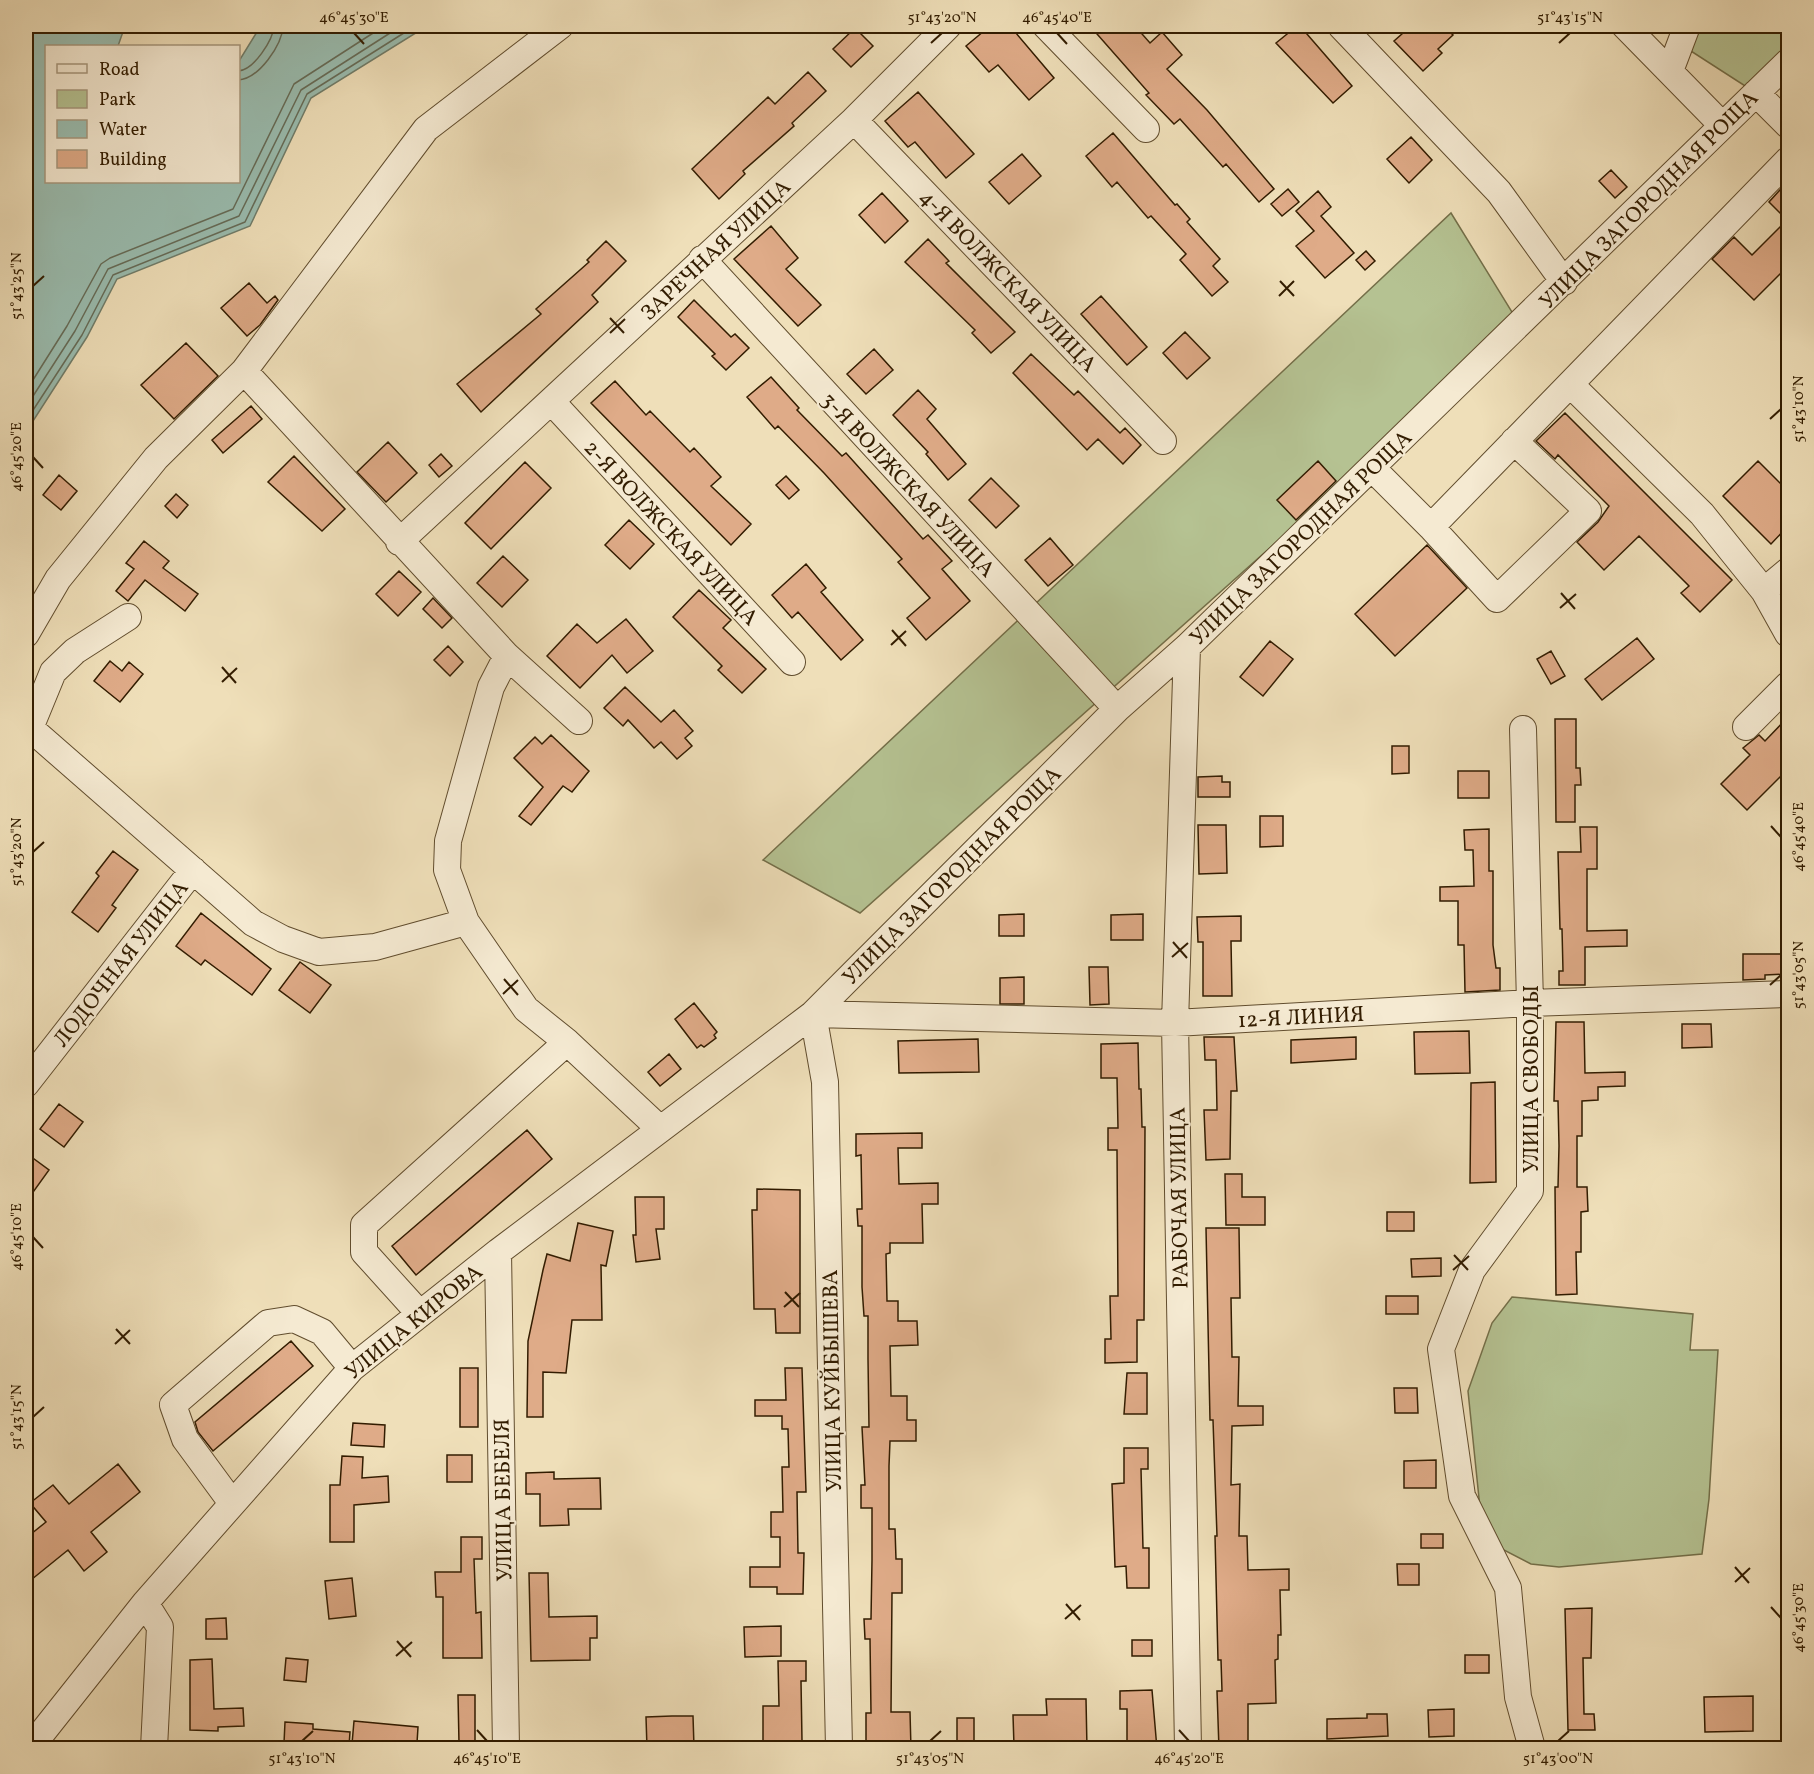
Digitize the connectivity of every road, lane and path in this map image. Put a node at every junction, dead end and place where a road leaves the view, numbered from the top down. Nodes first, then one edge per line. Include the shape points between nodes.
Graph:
1 (560, 26) edge
2 (948, 26) edge
3 (1046, 26) edge
4 (1341, 26) edge
5 (1625, 26) edge
6 (1687, 26) edge
7 (1788, 62) edge
8 (1670, 71) junction
9 (1756, 93) junction
10 (854, 120) junction
11 (1722, 125) junction
12 (1788, 125) edge
13 (1146, 129) dead end
14 (1788, 160) edge
15 (702, 259) junction
16 (1564, 282) junction
17 (244, 371) junction
18 (1570, 384) junction
19 (552, 402) junction
20 (1163, 441) dead end
21 (1514, 441) junction
22 (1372, 468) junction
23 (1431, 527) junction
24 (399, 542) junction
25 (1788, 571) edge
26 (1764, 591) junction
27 (128, 617) dead end
28 (26, 634) edge
29 (1788, 634) edge
30 (1187, 647) junction
31 (507, 656) junction
32 (792, 662) dead end
33 (1788, 685) edge
34 (1117, 709) junction
35 (579, 721) dead end
36 (1746, 727) dead end
37 (27, 728) edge
38 (1523, 729) dead end
39 (192, 870) junction
40 (466, 922) junction
41 (1788, 994) edge
42 (1530, 1003) junction
43 (813, 1014) junction
44 (1175, 1023) junction
45 (567, 1042) junction
46 (26, 1084) edge
47 (660, 1129) junction
48 (498, 1252) junction
49 (420, 1314) junction
50 (352, 1368) junction
51 (232, 1503) junction
52 (145, 1603) junction
53 (30, 1749) edge
54 (154, 1749) edge
55 (506, 1749) edge
56 (839, 1749) edge
57 (1188, 1749) edge
58 (1532, 1749) edge

1 - 17 street via 426,129
2 - 10 street, ЗАРЕЧНАЯ УЛИЦА
3 - 13 street
4 - 16 street via 1499,192
5 - 8 street
6 - 8 street
7 - 9 street, УЛИЦА ЗАГОРОДНАЯ РОЩА
8 - 11 street
9 - 11 street, УЛИЦА ЗАГОРОДНАЯ РОЩА
9 - 12 street
10 - 15 street, ЗАРЕЧНАЯ УЛИЦА
10 - 20 street, 4-Я ВОЛЖСКАЯ УЛИЦА
11 - 16 street, УЛИЦА ЗАГОРОДНАЯ РОЩА
14 - 18 street
15 - 19 street, ЗАРЕЧНАЯ УЛИЦА
15 - 34 street, 3-Я ВОЛЖСКАЯ УЛИЦА
16 - 22 street, УЛИЦА ЗАГОРОДНАЯ РОЩА
17 - 24 street
17 - 28 street via 156,458 58,579
18 - 21 street
18 - 26 street via 1702,514
19 - 24 street, ЗАРЕЧНАЯ УЛИЦА
19 - 32 street, 2-Я ВОЛЖСКАЯ УЛИЦА
21 - 23 street
21 - 23 street via 1588,511 1497,599
22 - 23 street
22 - 30 street, УЛИЦА ЗАГОРОДНАЯ РОЩА
24 - 31 street
25 - 26 street
26 - 29 street
27 - 37 street via 75,651 53,672
30 - 34 street, УЛИЦА ЗАГОРОДНАЯ РОЩА
30 - 44 street, РАБОЧАЯ УЛИЦА
31 - 35 street
31 - 40 street via 491,687 448,841 447,870
33 - 36 street
34 - 43 street, УЛИЦА ЗАГОРОДНАЯ РОЩА
37 - 39 street
38 - 42 street, УЛИЦА СВОБОДЫ
39 - 40 street via 253,923 319,952 375,947
39 - 46 street, ЛОДОЧНАЯ УЛИЦА
40 - 45 street via 526,1009
41 - 42 street, 12-Я ЛИНИЯ
42 - 44 street, 12-Я ЛИНИЯ
42 - 58 street, УЛИЦА СВОБОДЫ via 1530,1191 1472,1270 1441,1349 1462,1496 1508,1588 1518,1697
43 - 44 street, 12-Я ЛИНИЯ
43 - 47 street, УЛИЦА КИРОВА
43 - 56 street, УЛИЦА КУЙБЫШЕВА via 825,1082
44 - 57 street, РАБОЧАЯ УЛИЦА
45 - 47 street
45 - 49 street via 364,1225 364,1252
47 - 48 street, УЛИЦА КИРОВА
48 - 49 street, УЛИЦА КИРОВА
48 - 55 street, УЛИЦА БЕБЕЛЯ
49 - 50 street, УЛИЦА КИРОВА
50 - 51 street, УЛИЦА КИРОВА
50 - 51 street via 322,1332 294,1319 268,1323 173,1405 185,1439
51 - 52 street, УЛИЦА КИРОВА
52 - 53 street, УЛИЦА КИРОВА
52 - 54 street via 160,1627

